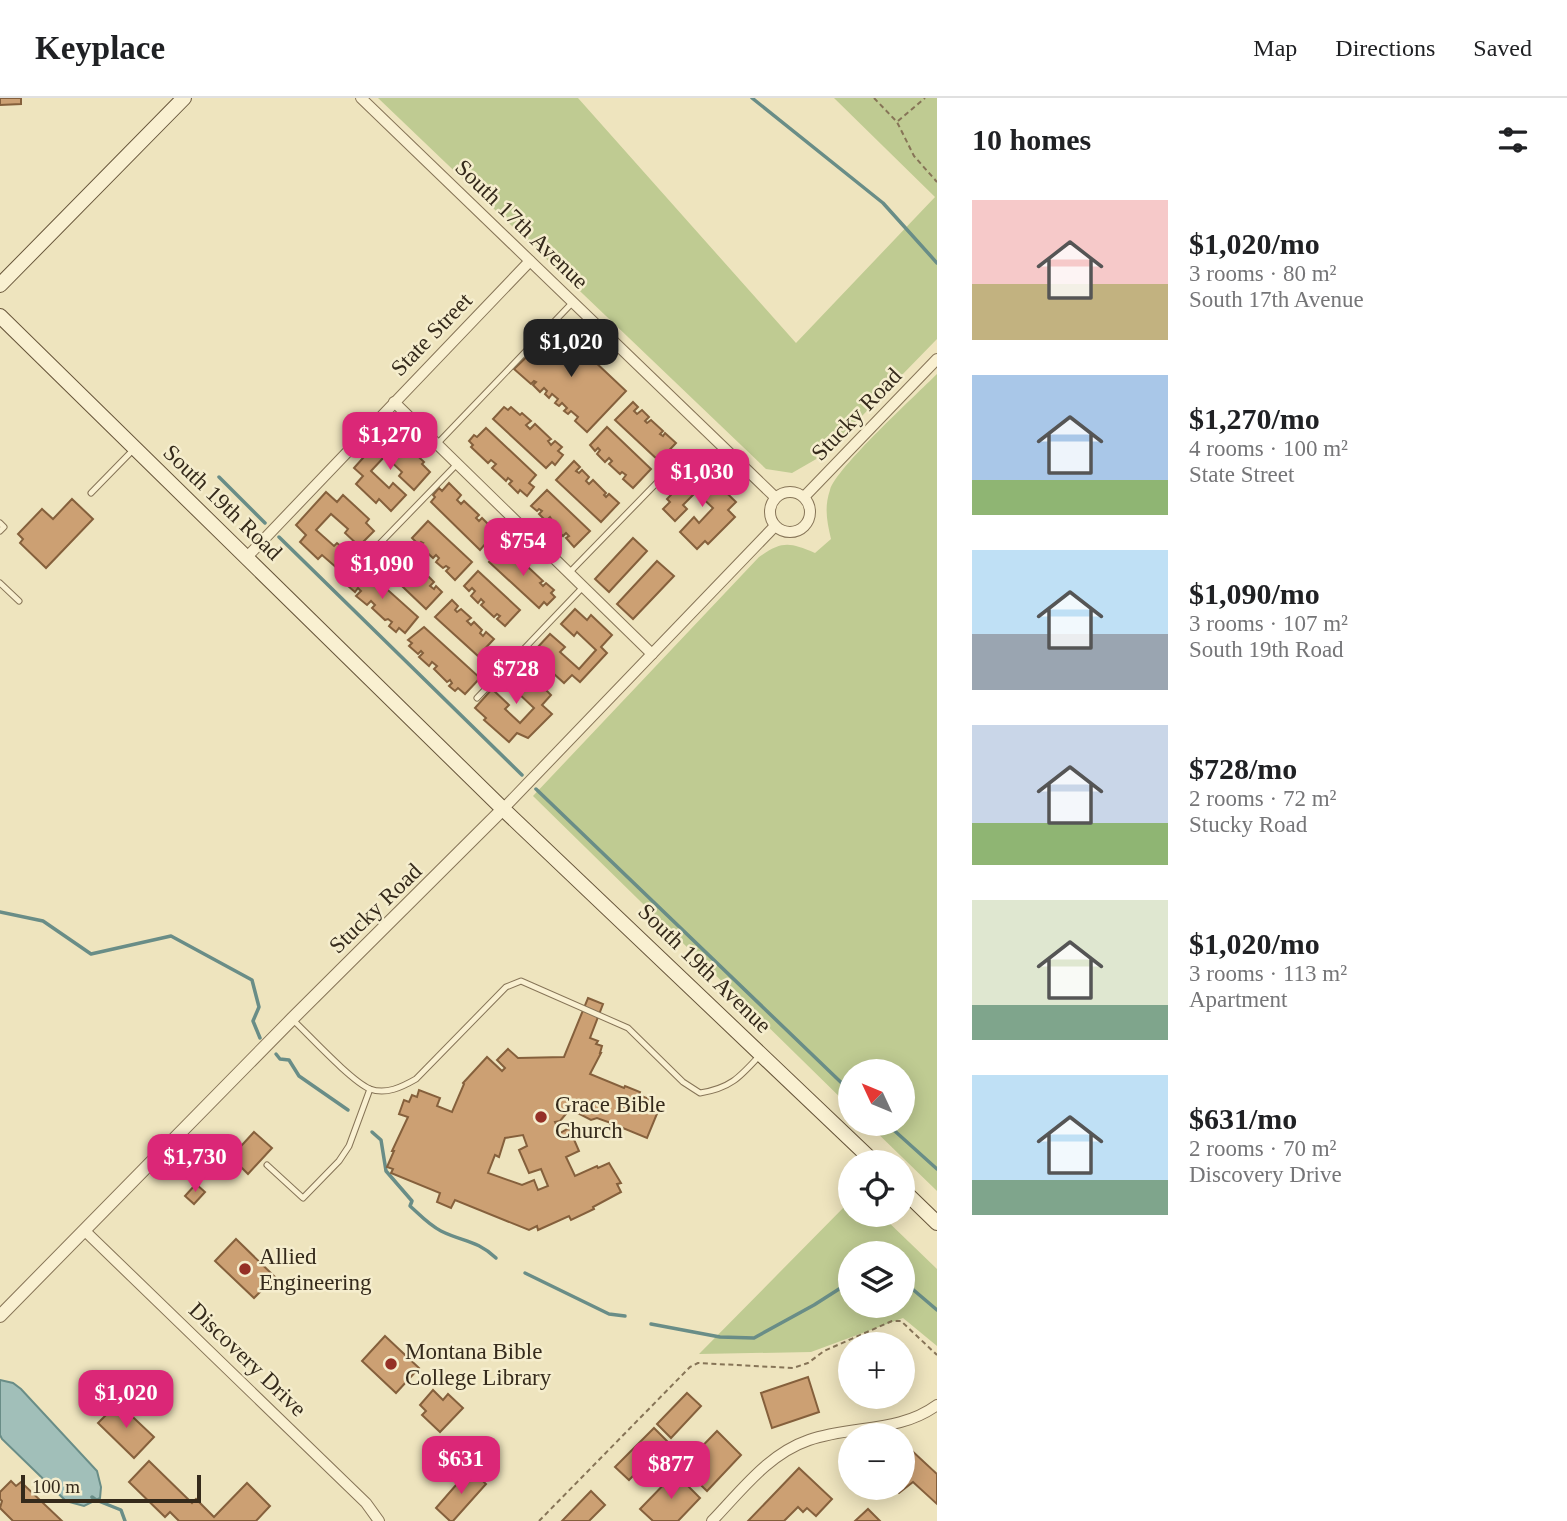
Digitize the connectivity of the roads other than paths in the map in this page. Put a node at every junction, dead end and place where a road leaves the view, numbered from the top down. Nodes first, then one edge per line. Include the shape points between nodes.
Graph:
1 (361, 98) edge
2 (180, 99) edge
3 (530, 261) junction
4 (0, 285) edge
5 (573, 302) junction
6 (0, 316) edge
7 (937, 359) edge
8 (394, 402) junction
9 (437, 444) junction
10 (135, 448) junction
11 (678, 461) dead end
12 (457, 464) junction
13 (91, 493) dead end
14 (775, 497) junction
15 (804, 497) junction
16 (0, 523) edge
17 (775, 526) junction
18 (0, 531) edge
19 (247, 557) junction
20 (360, 564) dead end
21 (569, 573) junction
22 (0, 583) edge
23 (583, 587) junction
24 (19, 601) dead end
25 (652, 654) junction
26 (477, 698) dead end
27 (503, 809) junction
28 (292, 1019) junction
29 (762, 1054) junction
30 (370, 1089) junction
31 (862, 1150) edge
32 (267, 1165) dead end
33 (915, 1202) edge
34 (937, 1223) edge
35 (85, 1231) junction
36 (0, 1316) edge
37 (937, 1405) edge
38 (379, 1521) edge
39 (712, 1521) edge

1 - 3 street, South 17th Avenue
2 - 4 main road
3 - 5 street, South 17th Avenue
3 - 8 street, State Street
5 - 9 lane
5 - 14 street, South 17th Avenue
6 - 10 main road, South 19th Road
7 - 15 street, Stucky Road
8 - 9 street
8 - 19 street, State Street
9 - 12 street
10 - 13 lane
10 - 19 main road, South 19th Road
11 - 21 lane
12 - 20 lane
12 - 21 street
14 - 15 street via 788,492
14 - 17 street via 769,513
15 - 17 street via 810,510 806,524 794,532
16 - 18 lane via 4,527
17 - 25 street, Stucky Road
19 - 27 main road, South 19th Road
21 - 23 street
22 - 24 lane
23 - 25 street
23 - 26 lane
25 - 27 street, Stucky Road
27 - 28 street, Stucky Road
27 - 29 main road, South 19th Avenue
28 - 30 lane
28 - 35 street, Stucky Road
29 - 30 lane via 737,1080 700,1093 628,1028 521,981 506,987 416,1079 401,1088
29 - 31 main road, South 19th Avenue
30 - 32 lane via 349,1146 303,1198
33 - 34 main road
35 - 36 street, Stucky Road
35 - 38 street, Discovery Drive via 366,1503
37 - 39 street via 903,1423 811,1439 785,1450

